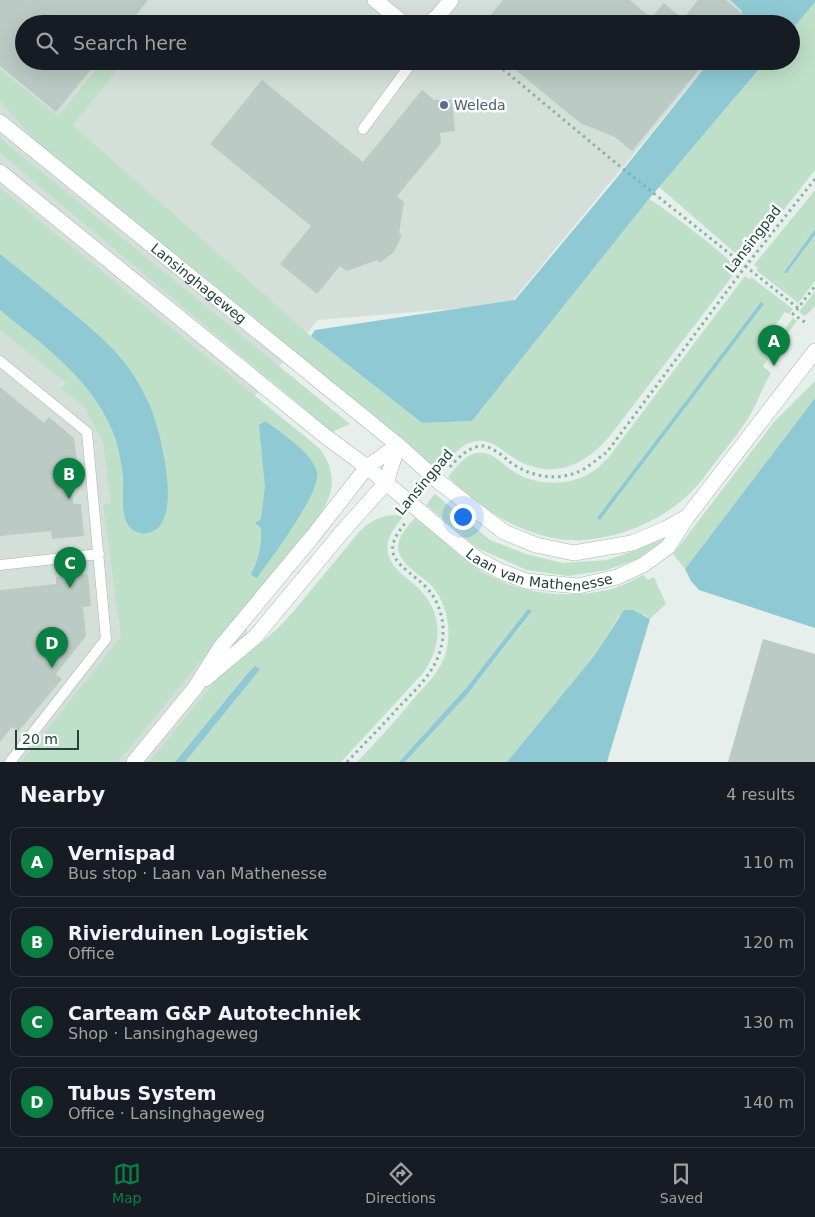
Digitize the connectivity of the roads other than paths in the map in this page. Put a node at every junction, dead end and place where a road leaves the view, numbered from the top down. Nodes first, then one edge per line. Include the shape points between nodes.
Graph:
1 (375, 0) edge
2 (451, 0) edge
3 (394, 15) edge
4 (439, 15) edge
5 (406, 70) edge
6 (0, 122) edge
7 (363, 129) dead end
8 (0, 172) edge
9 (815, 351) edge
10 (0, 361) edge
11 (398, 445) junction
12 (367, 467) junction
13 (386, 482) junction
14 (688, 516) junction
15 (98, 554) junction
16 (0, 565) edge
17 (194, 688) junction
18 (10, 762) edge
19 (134, 762) edge

1 - 3 street
2 - 4 street
5 - 7 lane
6 - 11 street, Lansinghageweg
8 - 12 street via 324,436
9 - 14 street, Laan van Mathenesse
10 - 15 lane via 87,432
11 - 12 street
11 - 13 street
11 - 14 street, Laan van Mathenesse via 438,482 504,532 536,545 574,553 632,543
12 - 13 street, Laan van Mathenesse
12 - 17 street via 220,648
13 - 14 street, Laan van Mathenesse via 476,558 526,580 578,586 618,577 643,565 668,547
13 - 17 street via 255,637
15 - 16 lane
15 - 18 lane via 106,639
17 - 19 street

